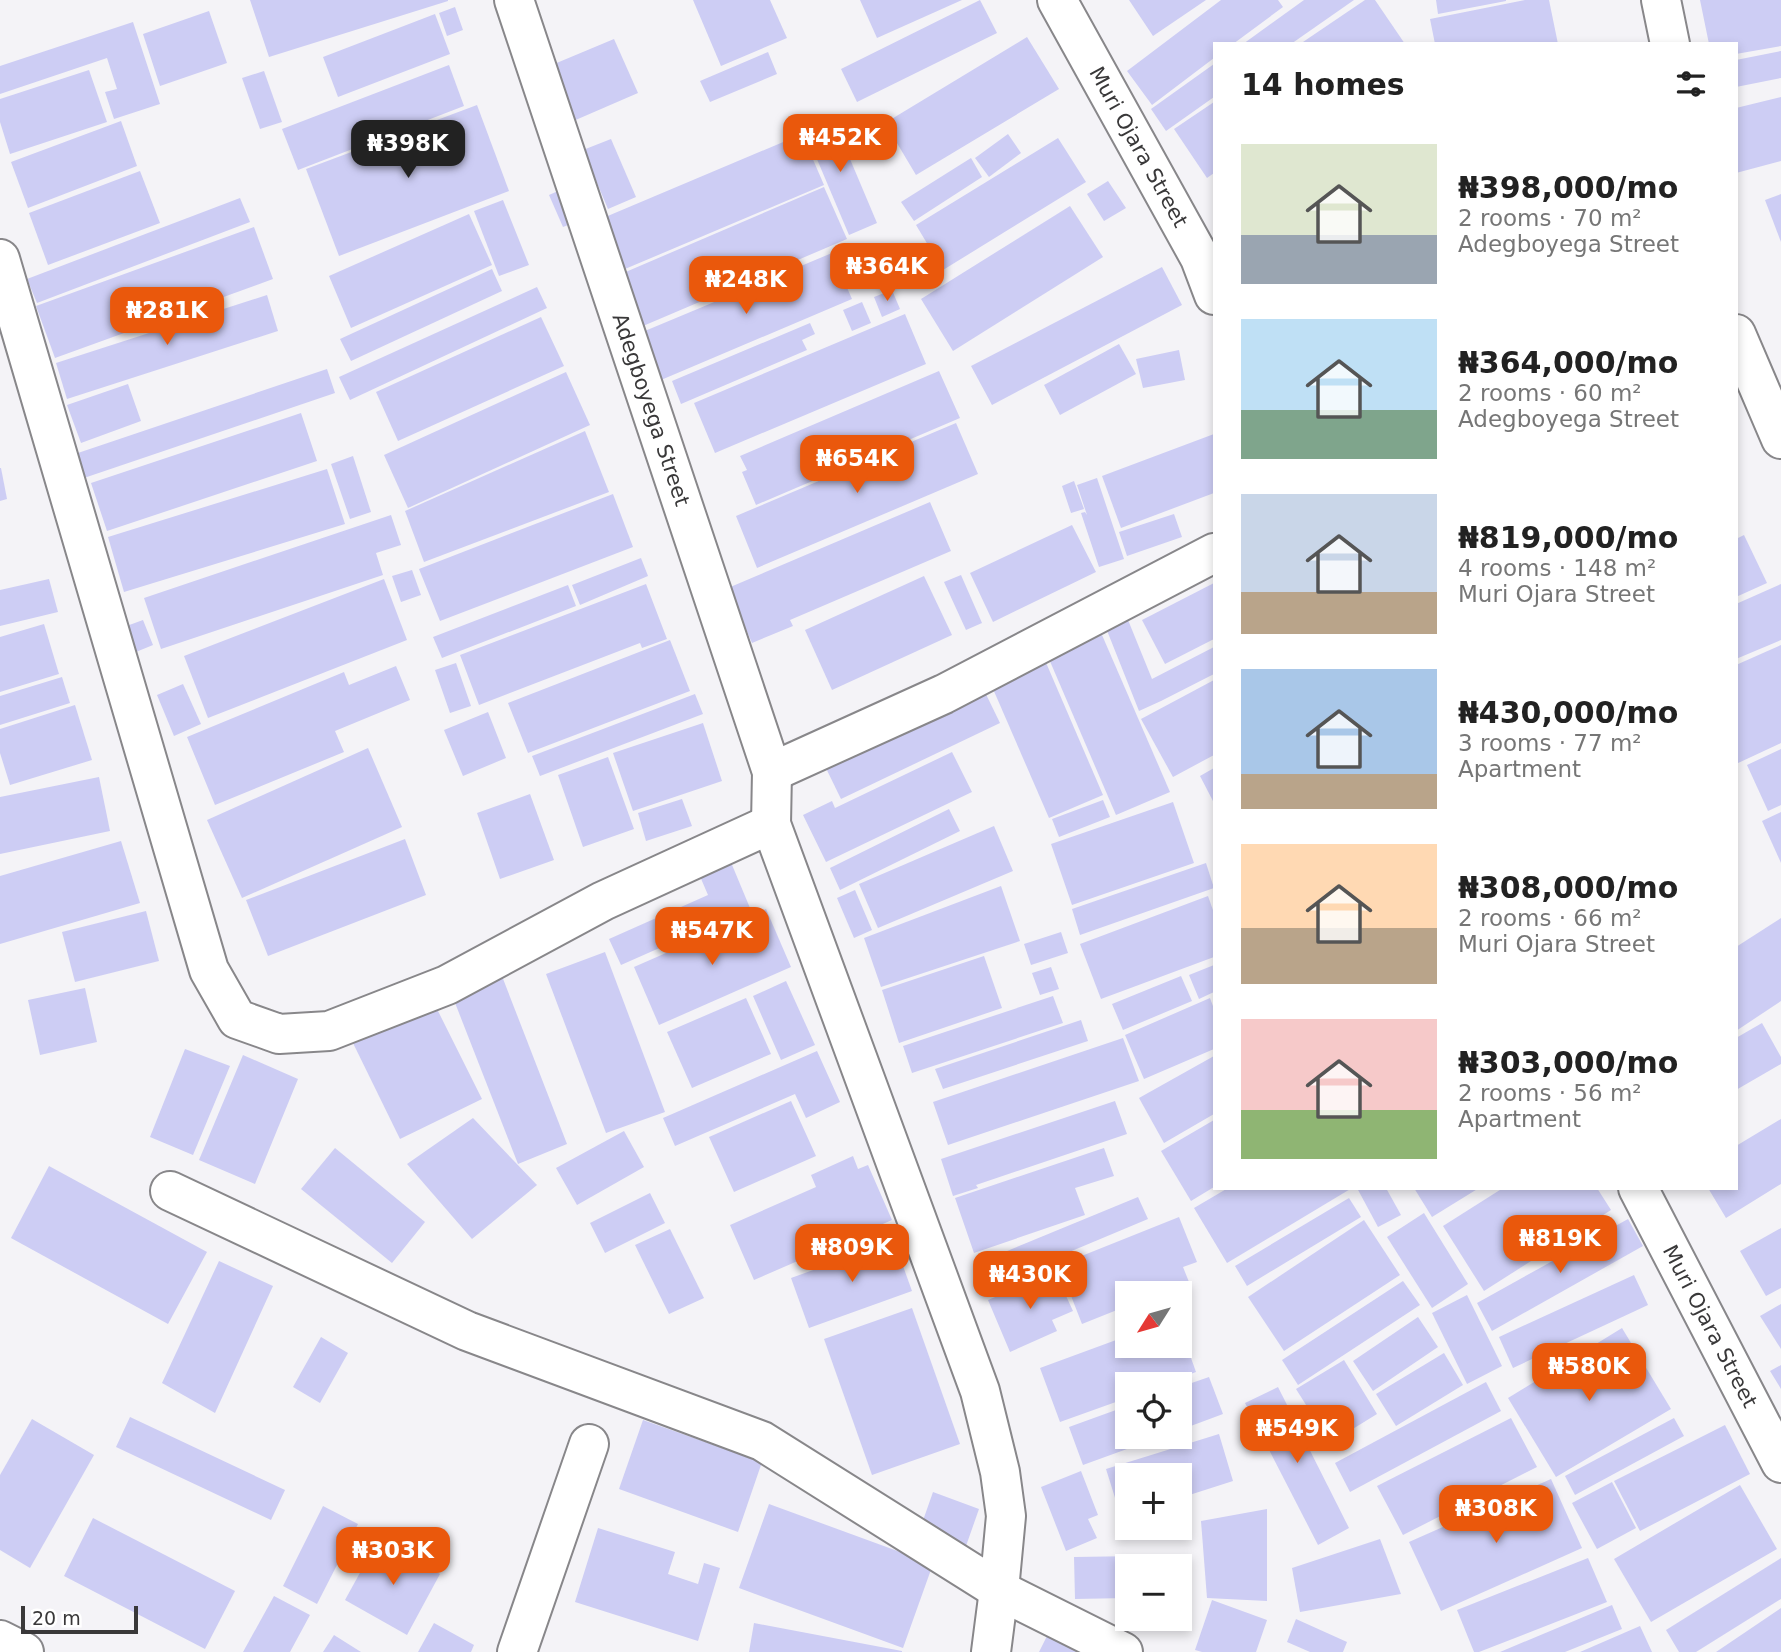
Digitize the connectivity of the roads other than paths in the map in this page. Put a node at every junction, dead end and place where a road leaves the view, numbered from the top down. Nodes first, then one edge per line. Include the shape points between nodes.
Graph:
1 (514, 0) edge
2 (1057, 0) edge
3 (1661, 0) edge
4 (1671, 42) edge
5 (0, 259) edge
6 (1213, 292) edge
7 (1738, 339) edge
8 (1781, 439) edge
9 (1213, 554) edge
10 (772, 772) junction
11 (771, 824) junction
12 (1639, 1190) edge
13 (170, 1191) dead end
14 (589, 1444) dead end
15 (1781, 1463) edge
16 (999, 1590) junction
17 (0, 1640) edge
18 (24, 1652) edge
19 (517, 1652) edge
20 (991, 1652) edge
21 (1123, 1652) edge

1 - 10 street, Adegboyega Street
2 - 6 street, Muri Ojara Street via 1200,258
3 - 4 street
5 - 11 street via 209,970 237,1019 279,1034 330,1031 447,985 603,901
7 - 8 street
9 - 10 street via 944,694
10 - 11 street, Adegboyega Street
11 - 16 street via 980,1391 1006,1516
12 - 15 street, Muri Ojara Street
13 - 16 street via 467,1331 762,1441
14 - 19 street
16 - 20 street
16 - 21 street
17 - 18 street

